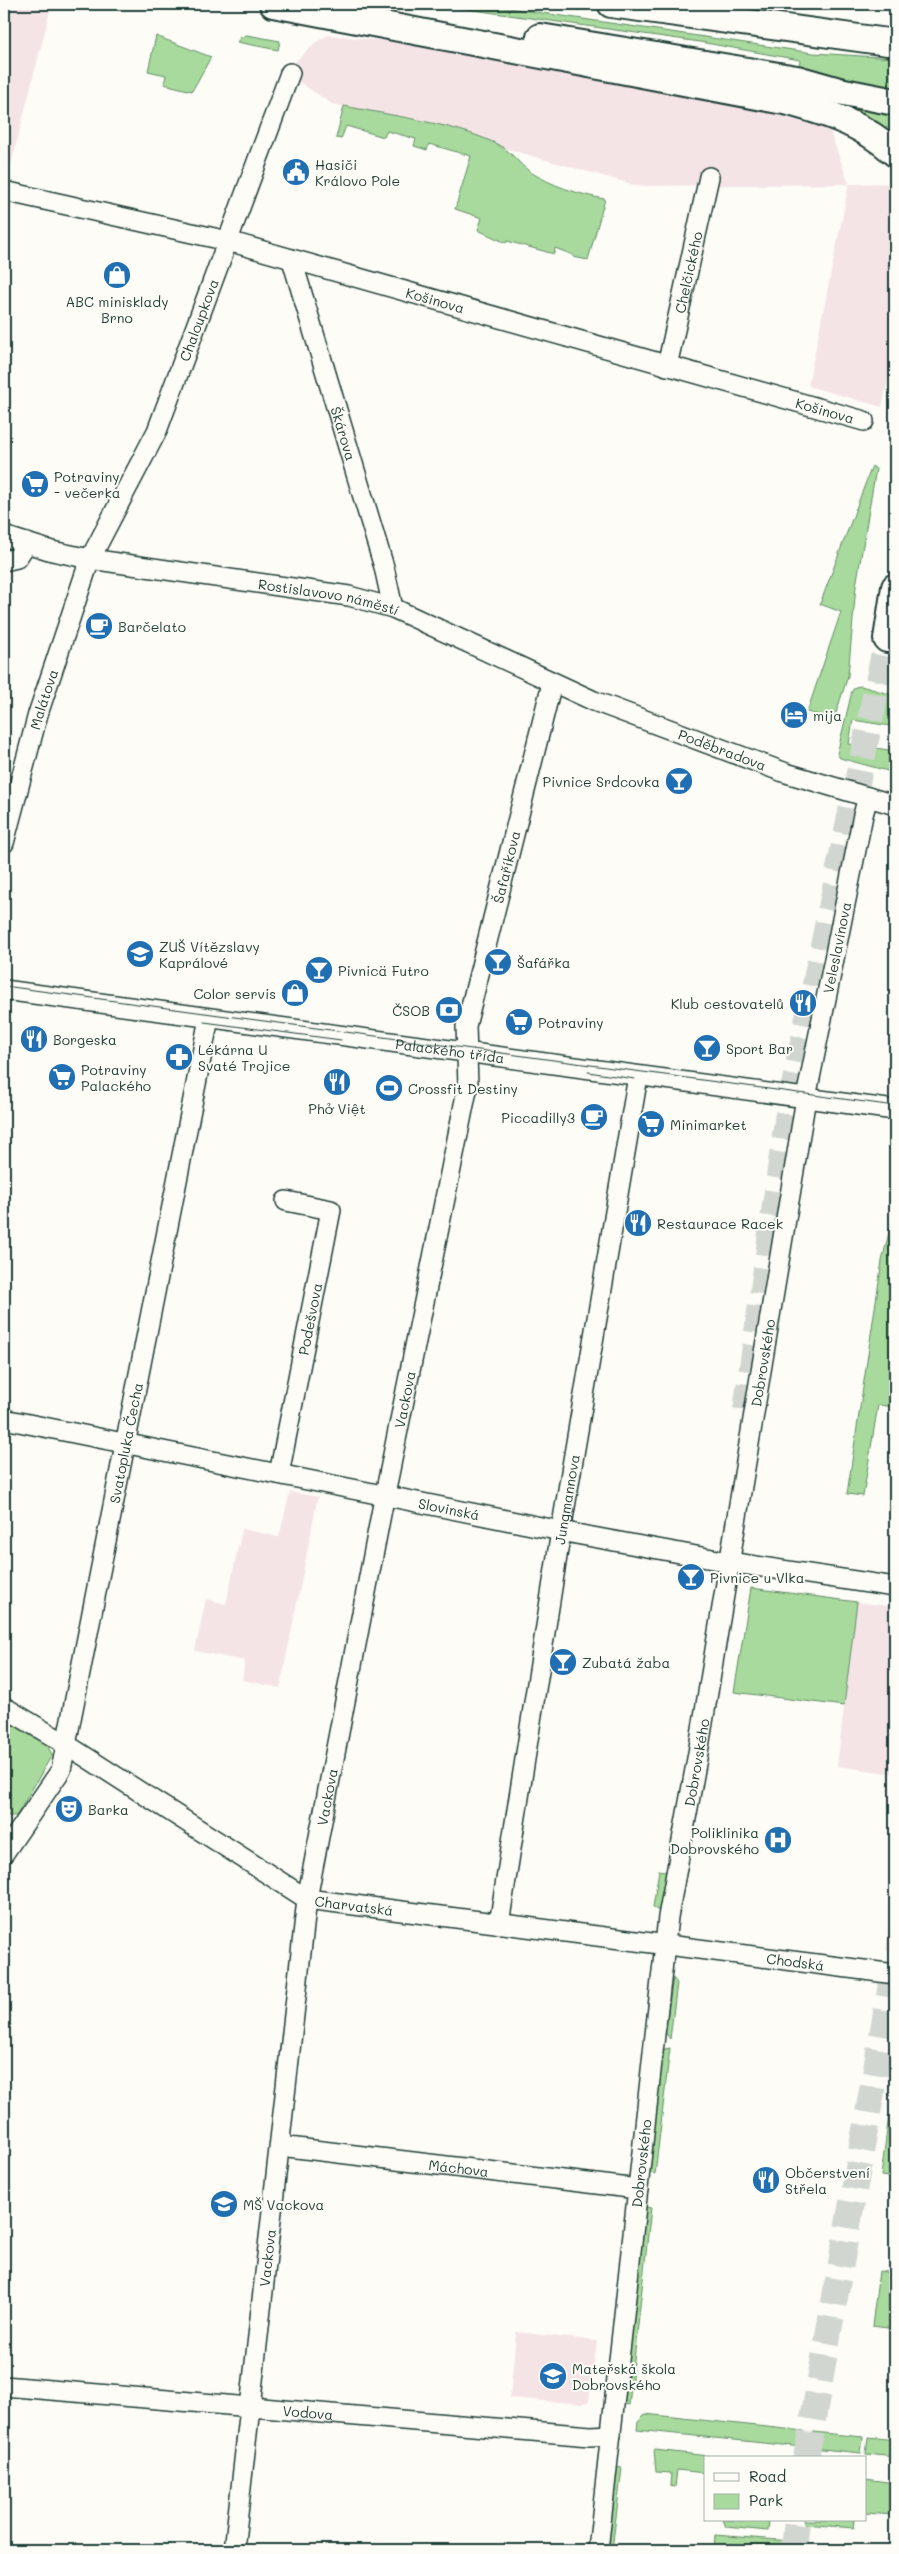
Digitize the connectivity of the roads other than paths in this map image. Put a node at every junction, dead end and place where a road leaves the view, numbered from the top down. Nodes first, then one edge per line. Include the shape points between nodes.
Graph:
1 (273, 4) edge
2 (335, 4) edge
3 (611, 4) edge
4 (895, 28) edge
5 (806, 31) junction
6 (895, 43) edge
7 (290, 73) dead end
8 (797, 79) junction
9 (895, 90) edge
10 (895, 102) edge
11 (895, 153) edge
12 (709, 177) dead end
13 (4, 191) edge
14 (228, 241) junction
15 (292, 260) junction
16 (667, 366) junction
17 (864, 421) dead end
18 (4, 536) edge
19 (27, 543) junction
20 (90, 559) junction
21 (4, 561) edge
22 (895, 587) edge
23 (393, 608) junction
24 (887, 639) tunnel mouth
25 (552, 683) junction
26 (868, 797) junction
27 (895, 805) edge
28 (4, 843) edge
29 (4, 990) edge
30 (209, 1018) junction
31 (467, 1052) junction
32 (638, 1076) junction
33 (806, 1098) junction
34 (895, 1110) edge
35 (286, 1201) dead end
36 (4, 1419) edge
37 (124, 1443) junction
38 (279, 1474) junction
39 (385, 1496) junction
40 (561, 1531) junction
41 (729, 1562) junction
42 (895, 1587) edge
43 (4, 1708) edge
44 (64, 1743) junction
45 (4, 1853) edge
46 (307, 1899) junction
47 (499, 1924) junction
48 (666, 1944) junction
49 (697, 1948) joint
50 (895, 1974) edge
51 (280, 2146) junction
52 (638, 2189) junction
53 (4, 2386) edge
54 (250, 2406) junction
55 (611, 2434) junction
56 (234, 2550) edge
57 (598, 2550) edge

1 - 11 highway via 789,102 845,120 870,132
2 - 8 highway
3 - 5 highway
4 - 5 highway
5 - 6 highway
7 - 14 street, Chaloupkova
8 - 9 highway via 840,80
8 - 10 highway
12 - 16 street, Chelčického
13 - 14 street, Košinova
14 - 15 street, Košinova
14 - 20 street, Chaloupkova via 157,431
15 - 16 street, Košinova
15 - 23 street, Škárova via 384,567
16 - 17 street, Košinova
18 - 19 street, Rostislavovo náměstí
19 - 20 street, Rostislavovo náměstí
19 - 21 street via 17,558
20 - 23 street, Rostislavovo náměstí via 349,596
20 - 28 street, Malátova via 38,714
22 - 24 highway
23 - 25 street, Rostislavovo náměstí
25 - 26 street, Poděbradova via 786,773
25 - 31 street, Šafaříkova via 466,1026
26 - 27 street, Poděbradova
26 - 33 street, Veleslavínova
29 - 30 street, Palackého třída
30 - 31 street, Palackého třída
30 - 37 street, Svatopluka Čecha
31 - 32 street, Palackého třída
31 - 39 street, Vackova via 468,1085
32 - 33 street, Palackého třída
32 - 40 street, Jungmannova
33 - 34 street, Palackého třída
33 - 41 street, Dobrovského
35 - 38 street, Podešvova via 331,1210
36 - 37 street, Slovinská
37 - 38 street, Slovinská
37 - 44 street, Svatopluka Čecha
38 - 39 street, Slovinská
39 - 40 street, Slovinská
39 - 46 street, Vackova
40 - 41 street, Slovinská
40 - 47 street, Jungmannova
41 - 42 street, Slovinská
41 - 48 street, Dobrovského
43 - 44 street, Charvatská
44 - 45 street, Svatopluka Čecha via 61,1770
44 - 46 street, Charvatská
46 - 47 street, Charvatská
46 - 51 street, Vackova
47 - 48 street, Charvatská
48 - 49 street, Charvatská
48 - 52 street, Dobrovského
49 - 50 street, Chodská
51 - 52 street, Máchova
51 - 54 street, Vackova
52 - 55 street, Dobrovského
53 - 54 street, Vodova
54 - 55 street, Vodova via 590,2436
54 - 56 street, Vackova
55 - 57 street, Dobrovského

